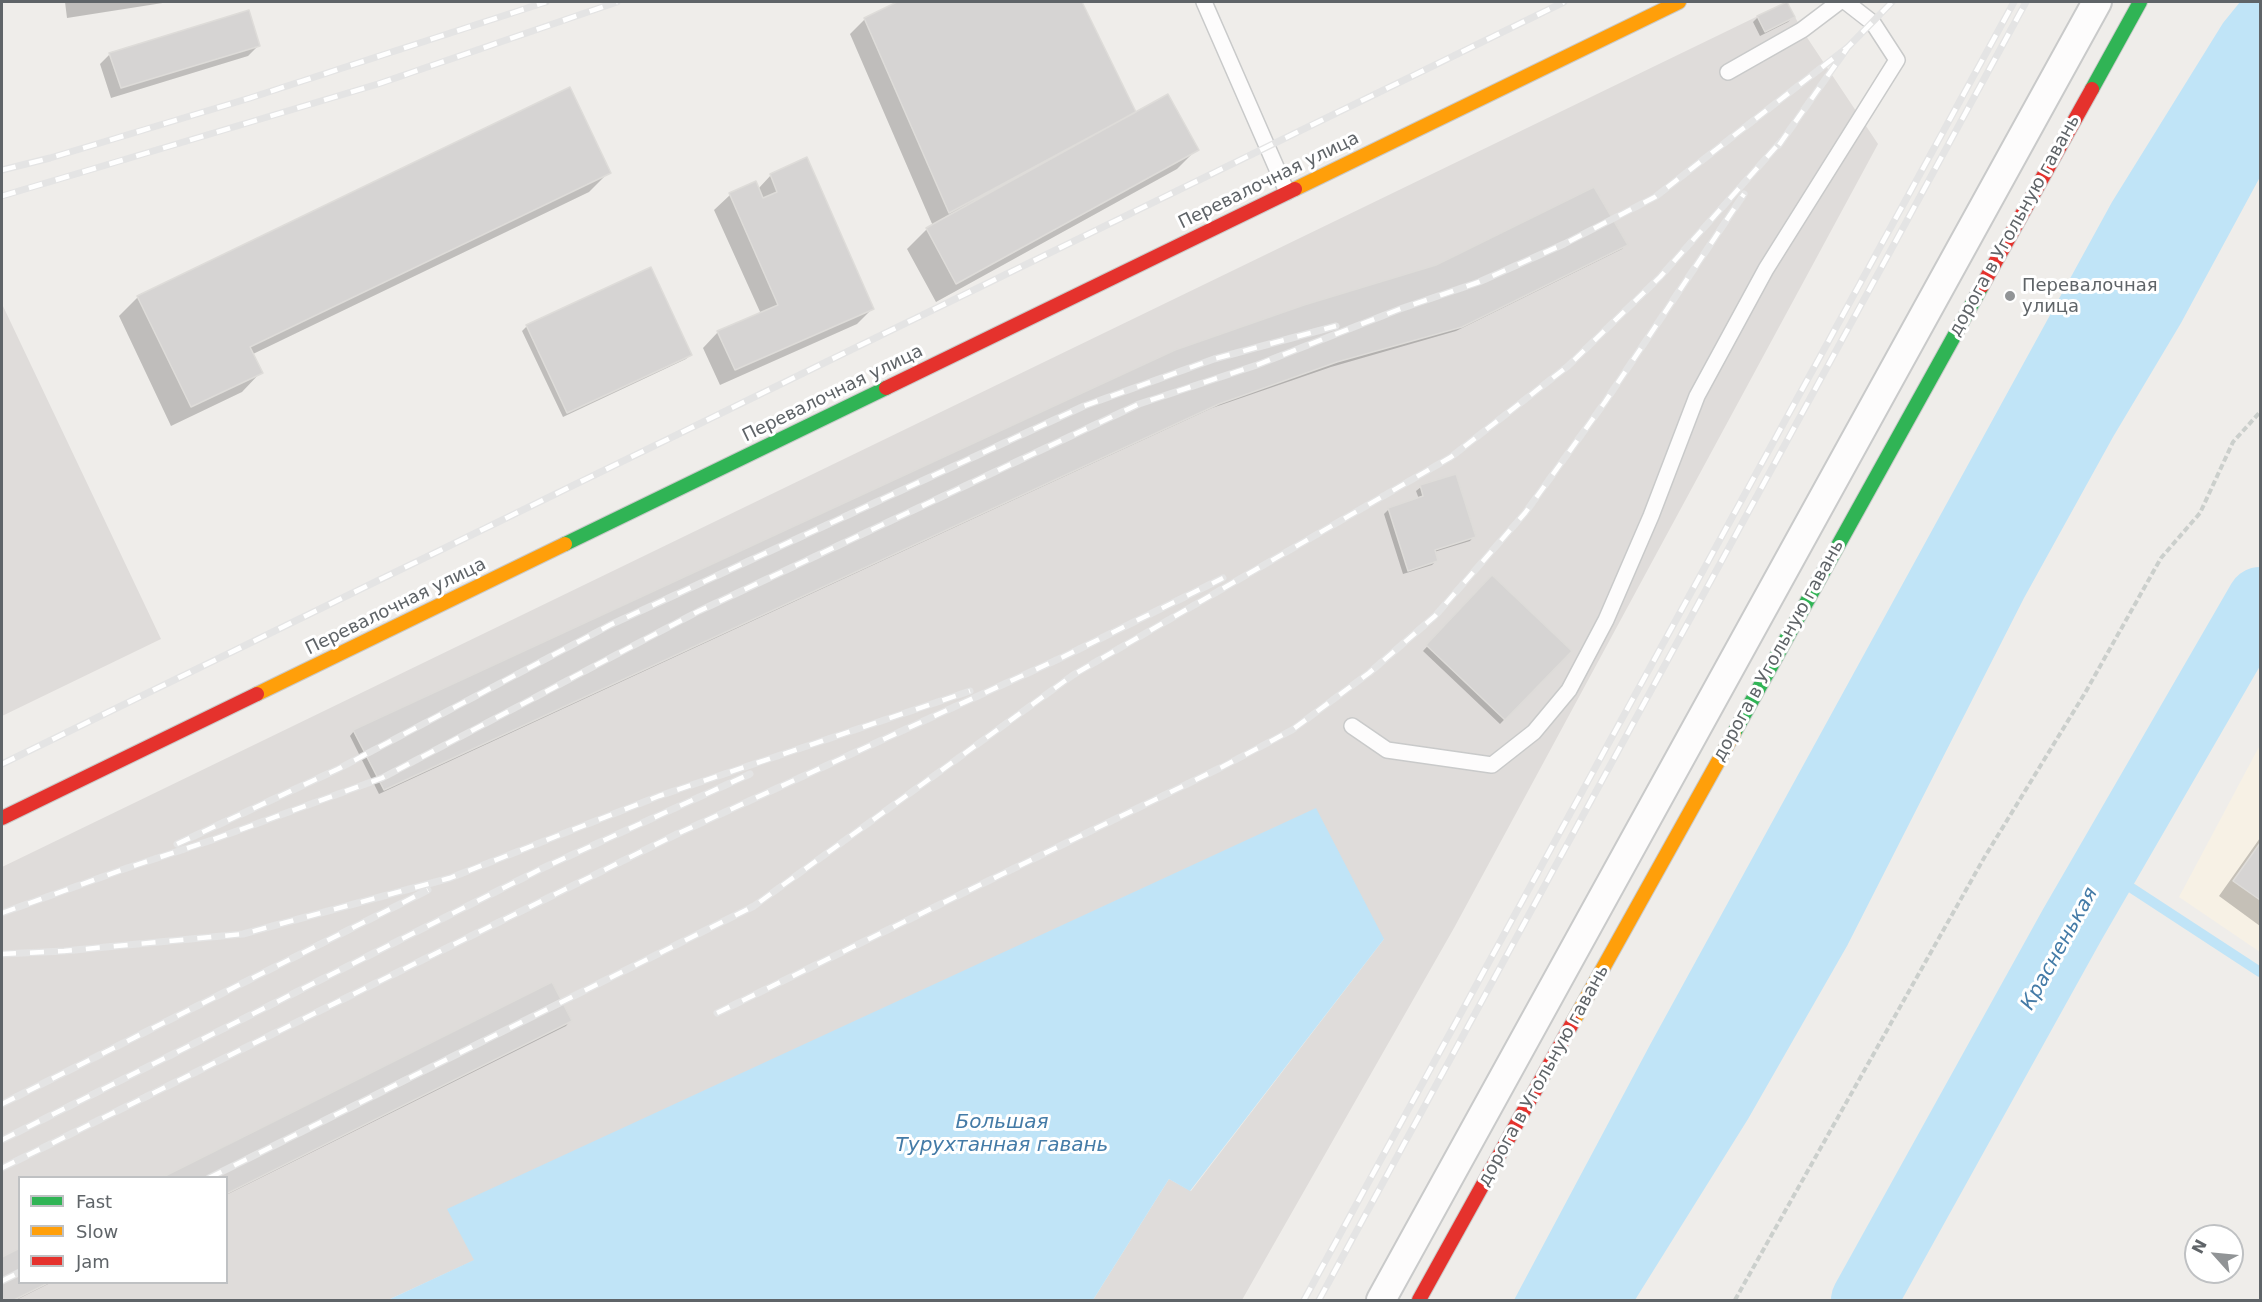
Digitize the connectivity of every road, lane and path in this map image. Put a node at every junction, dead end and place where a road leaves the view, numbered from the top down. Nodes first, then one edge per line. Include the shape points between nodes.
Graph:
1 (1204, 2) edge
2 (1679, 2) edge
3 (1839, 2) edge
4 (1846, 2) edge
5 (2097, 2) edge
6 (2140, 2) edge
7 (1728, 72) dead end
8 (1287, 192) junction
9 (2260, 412) edge
10 (1352, 726) dead end
11 (2, 818) edge
12 (1382, 1300) edge
13 (1419, 1300) edge
14 (1735, 1300) edge

1 - 8 lane
2 - 8 street, Перевалочная улица
3 - 7 lane via 1802,30
4 - 10 lane via 1873,23 1897,60 1766,269 1697,396 1606,620 1569,690 1534,732 1492,765 1387,750
5 - 12 street, дорога в Угольную гавань
6 - 13 street, дорога в Угольную гавань
8 - 11 street, Перевалочная улица
9 - 14 path via 2233,442 2200,513 2161,558 2085,693 1984,858

